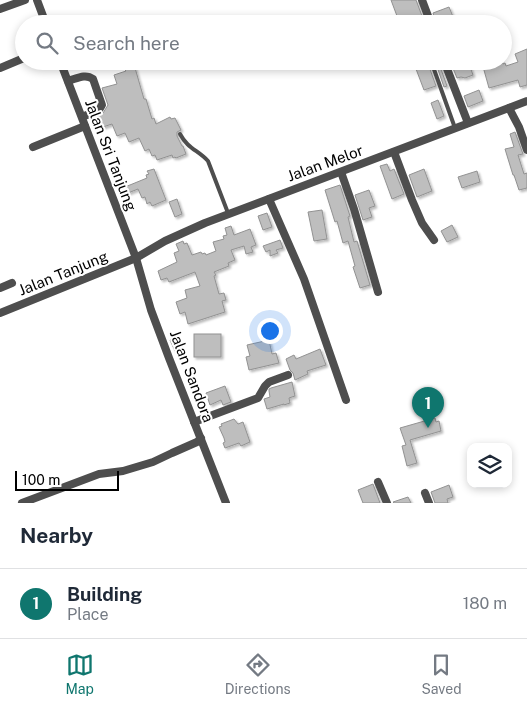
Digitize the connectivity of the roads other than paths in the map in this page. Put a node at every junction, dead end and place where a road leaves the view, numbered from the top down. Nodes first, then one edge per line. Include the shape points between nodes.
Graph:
1 (25, 0) edge
2 (36, 0) edge
3 (422, 0) edge
4 (0, 9) edge
5 (42, 15) edge
6 (428, 15) edge
7 (15, 62) edge
8 (0, 68) edge
9 (64, 70) edge
10 (434, 70) edge
11 (447, 70) edge
12 (68, 81) junction
13 (527, 101) edge
14 (509, 108) junction
15 (82, 117) junction
16 (468, 123) junction
17 (80, 128) junction
18 (455, 128) junction
19 (180, 134) dead end
20 (33, 147) dead end
21 (527, 150) edge
22 (394, 152) junction
23 (341, 172) junction
24 (269, 199) junction
25 (229, 214) junction
26 (434, 240) dead end
27 (136, 258) junction
28 (12, 283) dead end
29 (0, 288) edge
30 (378, 292) dead end
31 (0, 313) edge
32 (288, 375) dead end
33 (346, 400) dead end
34 (194, 422) junction
35 (199, 440) junction
36 (378, 482) dead end
37 (425, 493) dead end
38 (22, 503) edge
39 (226, 503) edge
40 (387, 503) edge
41 (429, 503) edge

1 - 4 street
2 - 5 street
3 - 6 street
7 - 8 street
9 - 12 street, Jalan Sri Tanjung
10 - 18 lane
11 - 16 street
12 - 15 street, Jalan Sri Tanjung
12 - 15 street via 84,76 93,79 102,105 99,110
13 - 14 street, Jalan Melor
14 - 16 street, Jalan Melor
14 - 21 street
15 - 17 street, Jalan Sri Tanjung
16 - 18 street, Jalan Melor
17 - 20 street
17 - 27 street, Jalan Sri Tanjung
18 - 22 street, Jalan Melor
19 - 25 lane via 190,148 208,161
22 - 23 street, Jalan Melor
22 - 26 street via 422,223
23 - 24 street, Jalan Melor
23 - 30 street
24 - 25 street, Jalan Melor
24 - 33 street via 304,279
25 - 27 street, Jalan Melor
27 - 31 street, Jalan Tanjung
27 - 34 street, Jalan Sandora via 151,310
28 - 29 street
32 - 34 street via 269,382 253,401
34 - 35 street, Jalan Sandora
35 - 38 street via 153,462 99,474
35 - 39 street, Jalan Sandora
36 - 40 street
37 - 41 street

